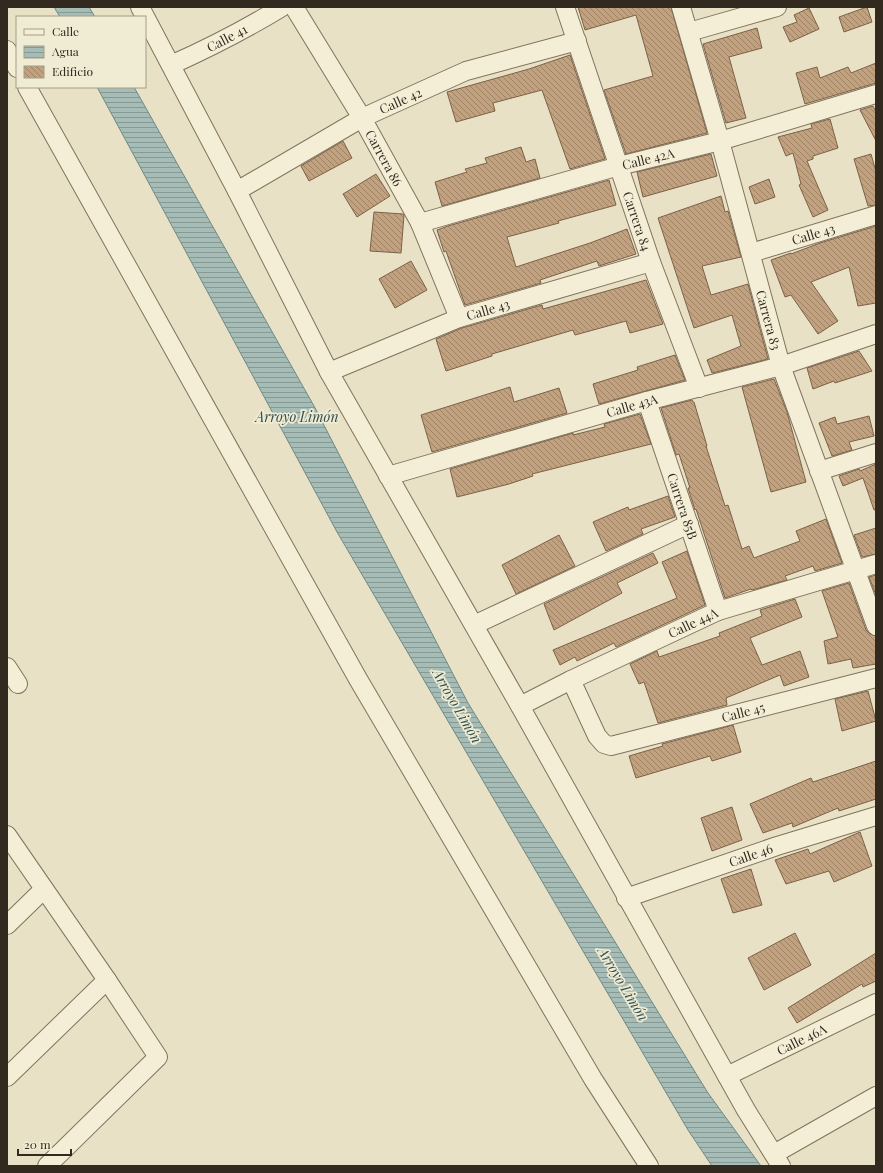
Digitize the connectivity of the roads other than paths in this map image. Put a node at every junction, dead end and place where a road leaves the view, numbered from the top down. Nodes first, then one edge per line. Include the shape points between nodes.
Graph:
1 (140, 7) edge
2 (282, 7) edge
3 (294, 7) edge
4 (565, 7) edge
5 (681, 7) edge
6 (777, 7) edge
7 (145, 16) edge
8 (146, 18) edge
9 (689, 32) junction
10 (577, 41) junction
11 (7, 50) edge
12 (171, 64) junction
13 (16, 66) edge
14 (29, 88) edge
15 (876, 94) edge
16 (362, 118) junction
17 (720, 141) junction
18 (619, 166) junction
19 (237, 190) junction
20 (876, 215) edge
21 (420, 223) junction
22 (750, 253) junction
23 (651, 262) junction
24 (459, 318) junction
25 (876, 334) edge
26 (781, 366) junction
27 (329, 372) junction
28 (699, 388) junction
29 (647, 402) junction
30 (876, 453) edge
31 (819, 471) junction
32 (388, 476) junction
33 (689, 524) junction
34 (876, 564) edge
35 (855, 570) junction
36 (718, 611) junction
37 (474, 625) junction
38 (876, 626) edge
39 (7, 667) edge
40 (876, 678) edge
41 (571, 680) junction
42 (18, 684) dead end
43 (520, 706) junction
44 (876, 816) edge
45 (7, 835) edge
46 (44, 889) junction
47 (626, 898) junction
48 (7, 925) edge
49 (107, 980) junction
50 (876, 1003) edge
51 (7, 1076) edge
52 (727, 1076) junction
53 (876, 1096) edge
54 (778, 1160) edge
55 (47, 1166) edge
56 (649, 1166) edge

1 - 7 street
2 - 12 street, Calle 41 via 233,36
3 - 16 street, Carrera 86
4 - 10 street, Carrera 84
5 - 9 street, Carrera 83
6 - 9 street
8 - 12 street
9 - 17 street, Carrera 83
10 - 16 street, Calle 42 via 466,71
10 - 18 street, Carrera 84
11 - 13 street
12 - 19 street
14 - 56 street via 362,686 593,1079
15 - 17 street, Calle 42A
16 - 19 street, Calle 42
16 - 21 street, Carrera 86
17 - 18 street, Calle 42A
17 - 22 street, Carrera 83
18 - 21 street, Calle 42A
18 - 23 street, Carrera 84
19 - 27 street
20 - 22 street, Calle 43
21 - 24 street, Carrera 86
22 - 26 street, Carrera 83
23 - 24 street, Calle 43
23 - 28 street, Carrera 84
24 - 27 street, Calle 43
25 - 26 street, Calle 43A
26 - 28 street, Calle 43A
26 - 31 street, Carrera 83
27 - 32 street
28 - 29 street, Calle 43A
29 - 32 street, Calle 43A
29 - 33 street, Carrera 85B
30 - 31 street
31 - 35 street, Carrera 83
32 - 37 street
33 - 36 street, Carrera 85B
33 - 37 street
34 - 35 street, Calle 44A
35 - 36 street, Calle 44A
35 - 38 street, Carrera 83
36 - 41 street, Calle 44A
37 - 43 street
39 - 42 street
40 - 41 street, Calle 45 via 611,746 604,744 597,736
41 - 43 street, Calle 44A
43 - 47 street
44 - 47 street, Calle 46 via 776,846
45 - 46 street
46 - 48 street
46 - 49 street
47 - 52 street
49 - 51 street
49 - 55 street via 158,1057
50 - 52 street, Calle 46A
52 - 54 street
53 - 54 street

